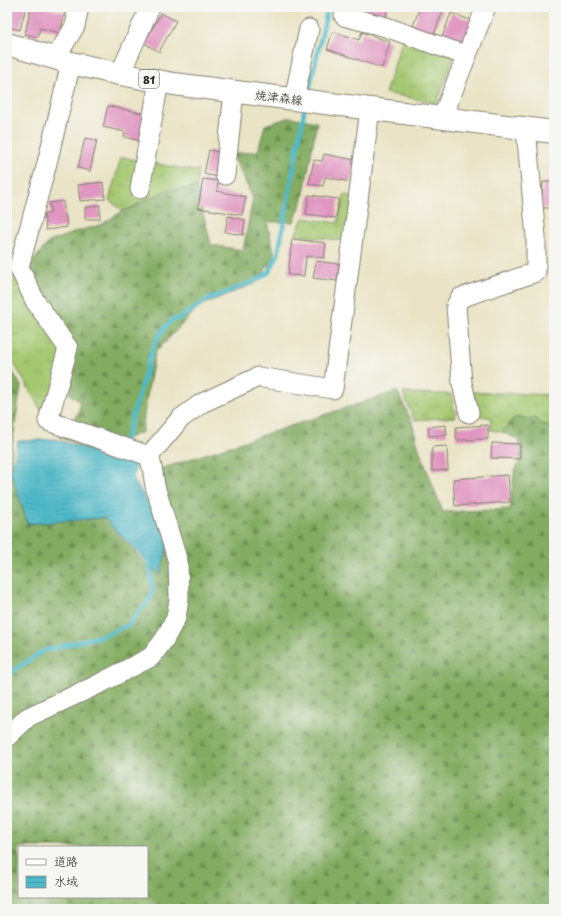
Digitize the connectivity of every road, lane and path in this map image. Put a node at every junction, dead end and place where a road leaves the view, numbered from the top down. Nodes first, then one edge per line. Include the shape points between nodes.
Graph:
1 (79, 7) edge
2 (150, 7) edge
3 (486, 7) edge
4 (344, 16) dead end
5 (308, 29) dead end
6 (7, 44) edge
7 (467, 56) junction
8 (63, 61) junction
9 (120, 74) junction
10 (159, 81) junction
11 (234, 92) junction
12 (294, 99) junction
13 (370, 109) junction
14 (442, 118) junction
15 (526, 130) junction
16 (554, 132) edge
17 (225, 175) dead end
18 (140, 189) dead end
19 (14, 256) edge
20 (469, 413) dead end
21 (149, 456) junction
22 (7, 737) edge

1 - 8 street
2 - 9 street
3 - 7 street
4 - 7 street via 386,27
5 - 12 street
6 - 8 main road, 焼津森線 / 81
7 - 14 street
8 - 9 main road, 焼津森線 / 81
8 - 19 street via 47,163
9 - 10 main road, 焼津森線 / 81
10 - 11 main road, 焼津森線 / 81
10 - 18 street
11 - 12 main road, 焼津森線 / 81
11 - 17 street
12 - 13 main road, 焼津森線 / 81
13 - 14 main road, 焼津森線 / 81
13 - 21 street via 333,389 258,377 202,404 180,419
14 - 15 main road, 焼津森線 / 81
15 - 16 main road, 焼津森線 / 81
15 - 20 street via 536,237 536,272 460,298 456,306 462,383
19 - 21 street via 35,301 68,348 48,421
21 - 22 street via 154,486 178,562 179,599 176,618 151,657 28,717

